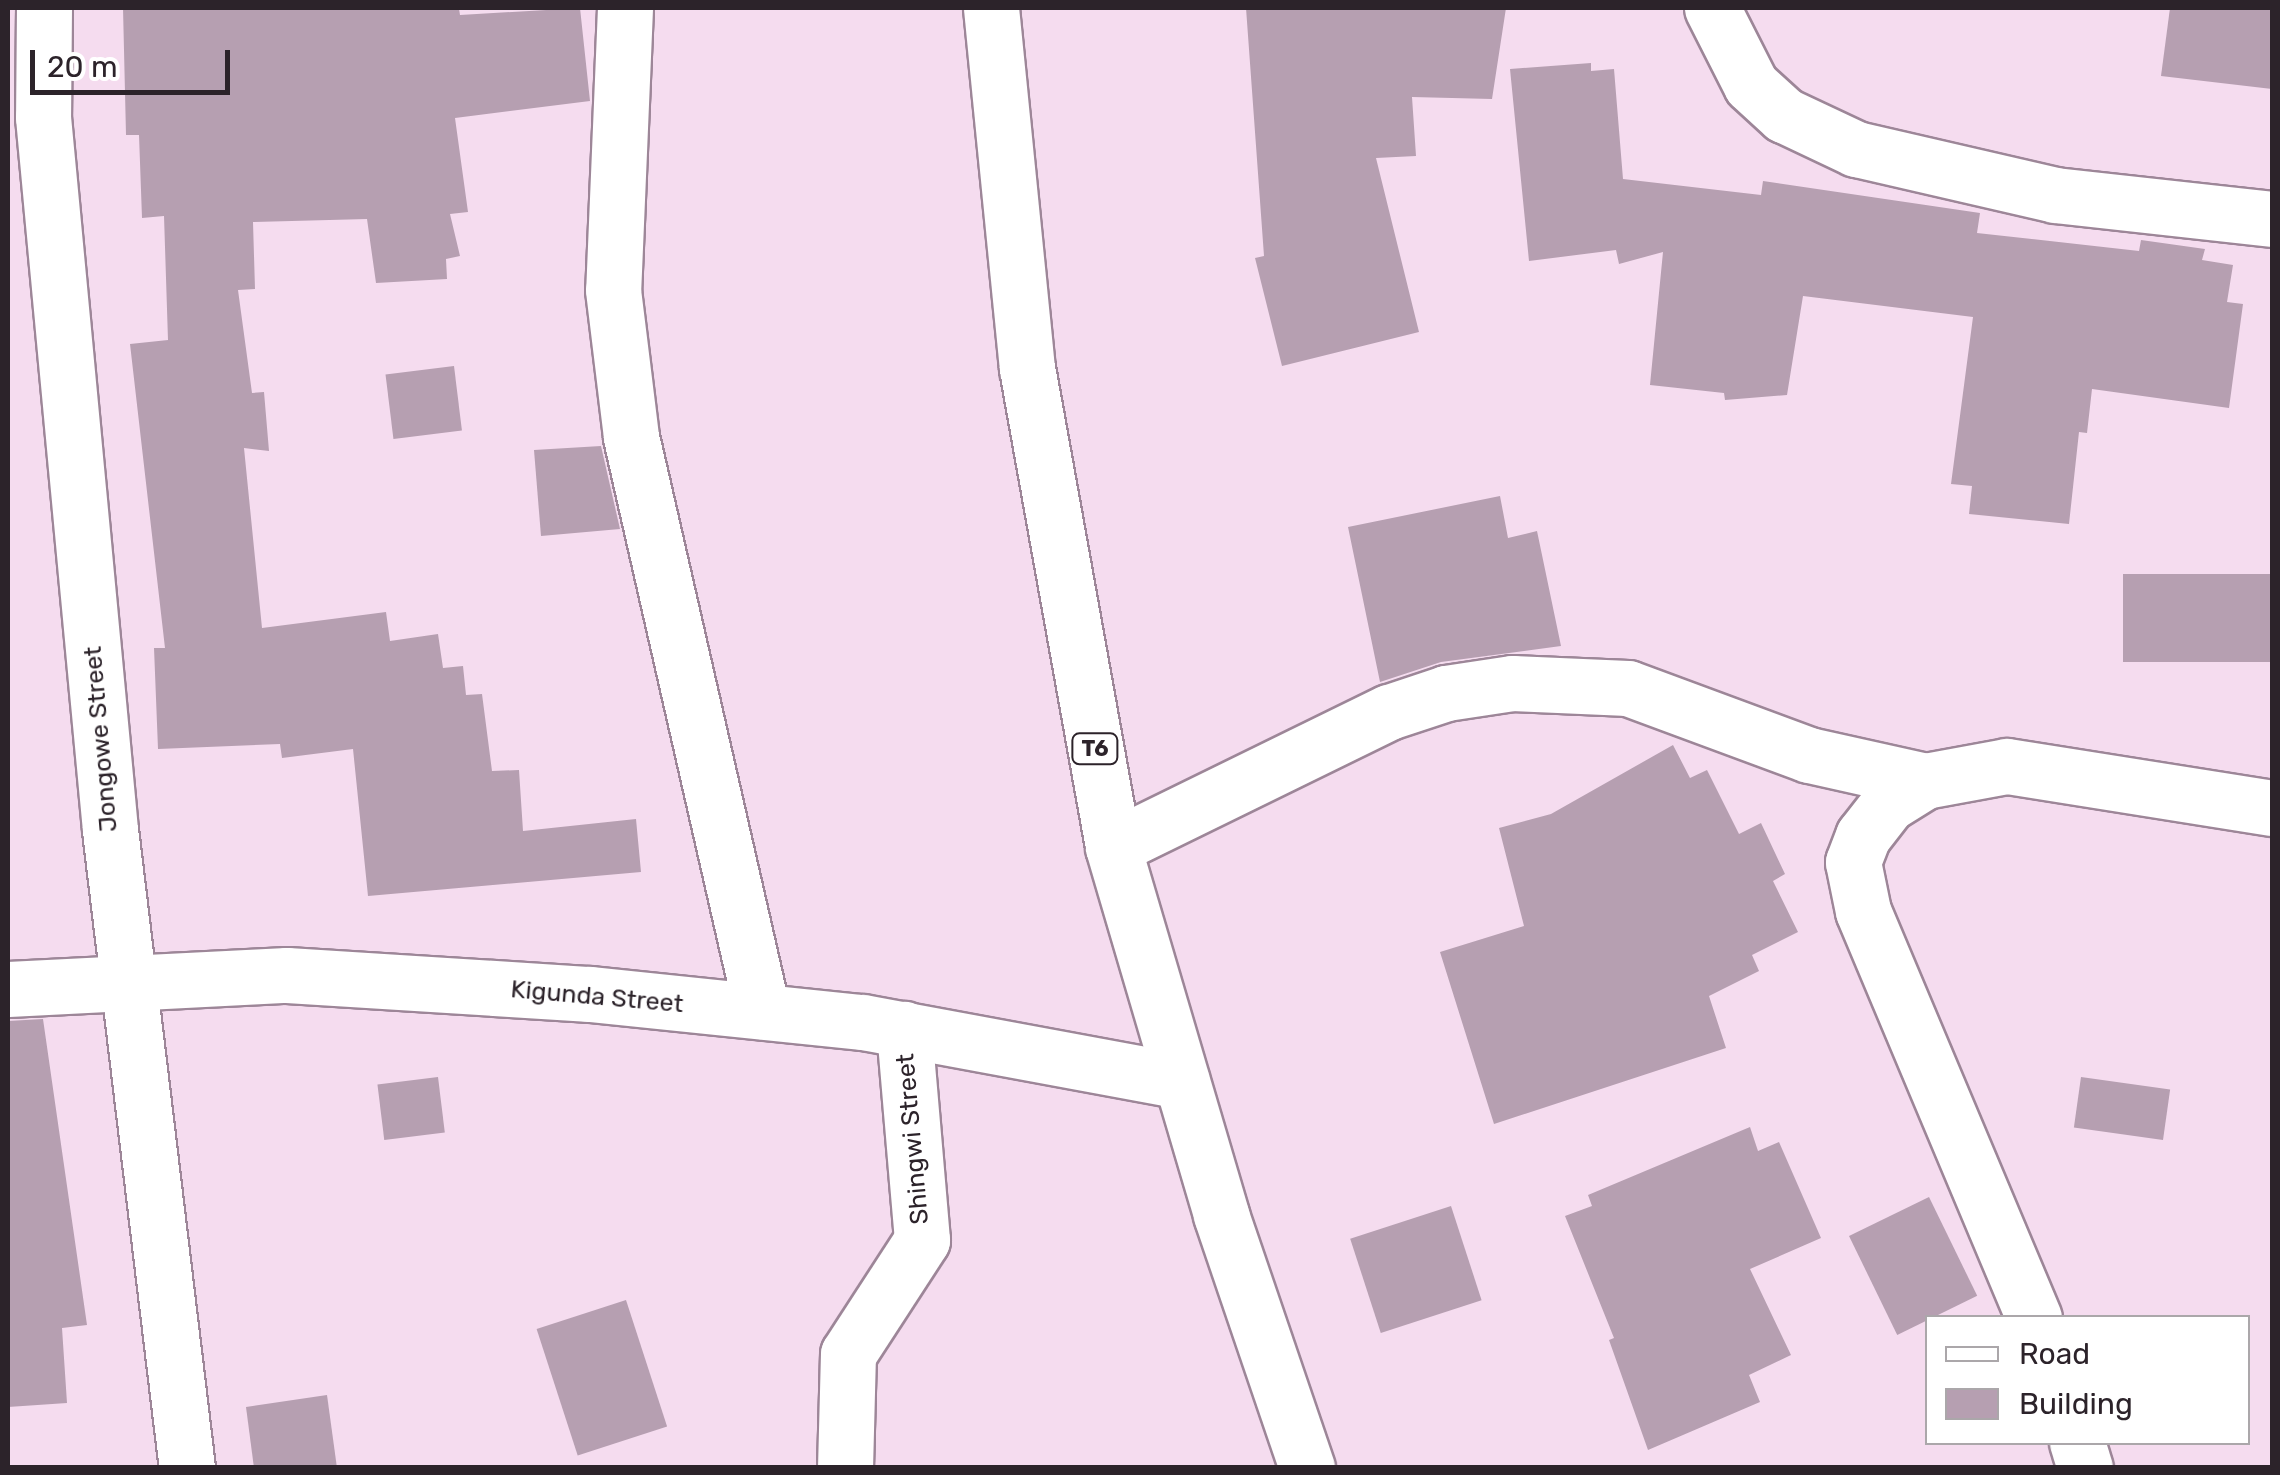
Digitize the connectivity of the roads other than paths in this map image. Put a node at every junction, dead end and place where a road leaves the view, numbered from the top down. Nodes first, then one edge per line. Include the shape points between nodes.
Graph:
1 (44, 8) edge
2 (625, 8) edge
3 (990, 8) edge
4 (1712, 8) edge
5 (2272, 220) edge
6 (1926, 781) junction
7 (2272, 808) edge
8 (1112, 846) junction
9 (127, 982) junction
10 (8, 989) edge
11 (762, 1012) junction
12 (904, 1029) junction
13 (1182, 1081) junction
14 (2033, 1315) edge
15 (187, 1468) edge
16 (845, 1468) edge
17 (1307, 1468) edge

1 - 9 main road, Jongowe Street via 43,117
2 - 11 main road via 613,290 631,437
3 - 8 main road, T6 via 1027,368
4 - 5 main road via 1751,85 1784,115 1856,148 2055,196
6 - 7 main road via 2007,766
6 - 8 main road via 1846,766 1628,688 1512,683 1446,693 1388,712
6 - 14 main road via 1888,804 1863,836 1853,862 1856,878 1863,911
8 - 13 main road, T6
9 - 10 main road, Kigunda Street
9 - 11 main road, Kigunda Street via 287,976
9 - 15 main road, Jongowe Street
11 - 12 main road, Kigunda Street
12 - 13 main road, Kigunda Street
12 - 16 main road, Shingwi Street via 922,1240 848,1354
13 - 17 main road, T6

